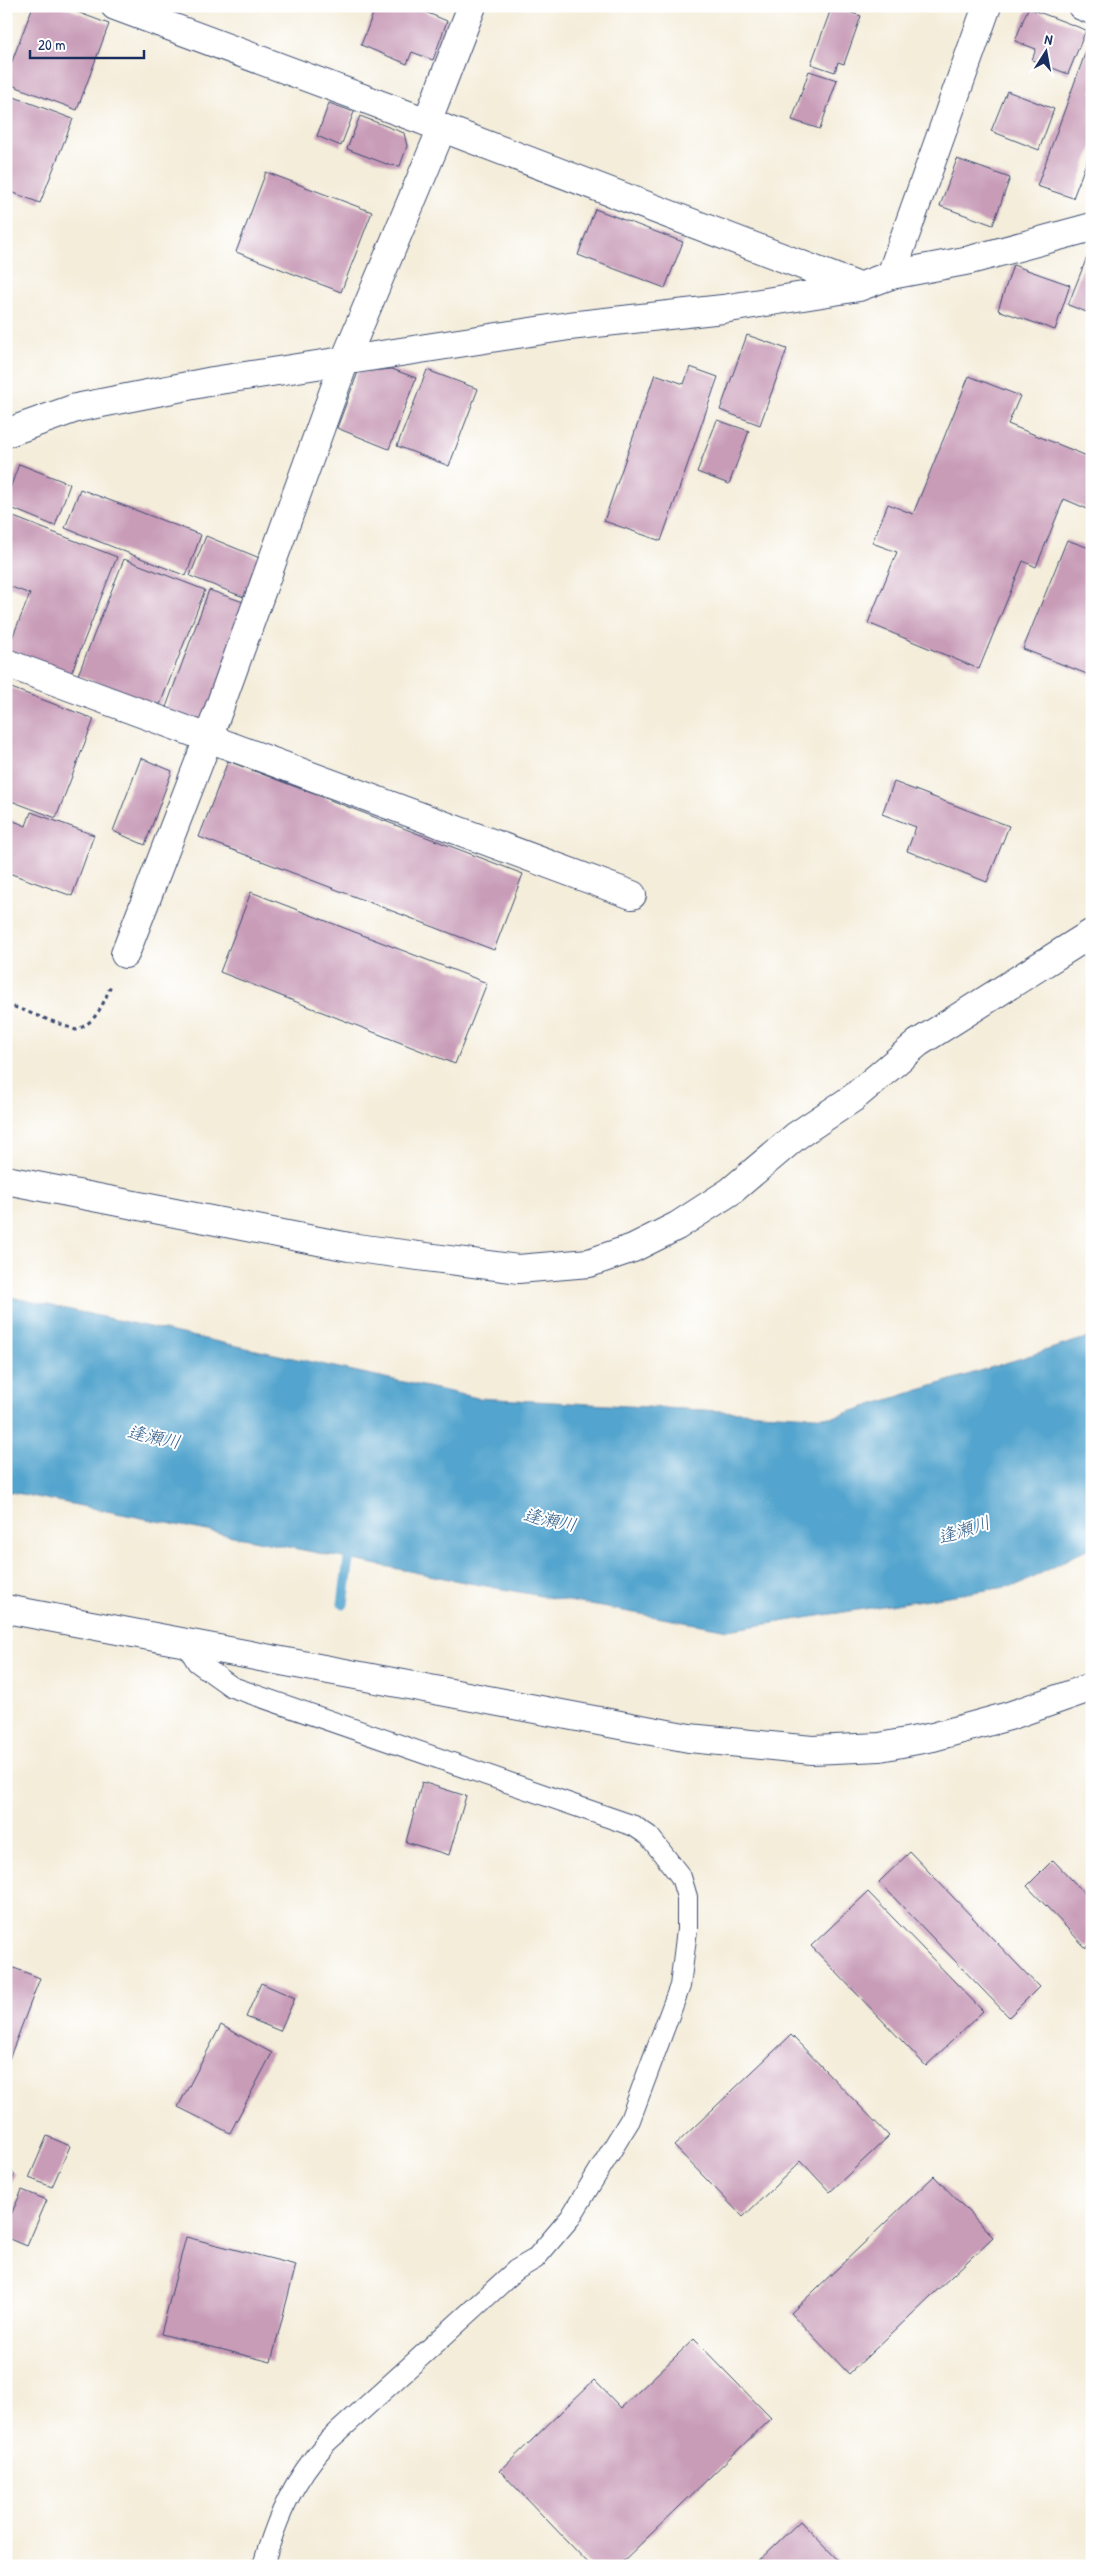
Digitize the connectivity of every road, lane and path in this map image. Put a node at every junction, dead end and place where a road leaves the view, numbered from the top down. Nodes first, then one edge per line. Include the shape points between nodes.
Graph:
1 (115, 6) edge
2 (472, 6) edge
3 (987, 6) edge
4 (1082, 6) edge
5 (1092, 10) edge
6 (434, 125) junction
7 (1092, 227) edge
8 (891, 275) junction
9 (859, 287) junction
10 (345, 360) junction
11 (6, 433) edge
12 (6, 663) edge
13 (208, 739) junction
14 (632, 895) dead end
15 (1092, 933) edge
16 (125, 954) joint
17 (6, 1004) edge
18 (6, 1180) edge
19 (6, 1609) edge
20 (186, 1644) junction
21 (1092, 1687) edge
22 (263, 2566) edge

1 - 6 street
2 - 6 street
3 - 8 street
4 - 5 street
6 - 9 street
6 - 10 street
7 - 8 street via 970,260
8 - 9 street
9 - 10 street via 723,309 569,326
10 - 11 street via 76,408
10 - 13 street
12 - 13 street
13 - 14 street
13 - 16 street
15 - 18 street via 918,1043 853,1098 796,1136 731,1192 677,1226 633,1248 589,1263 518,1269 349,1247
16 - 17 path via 100,1012 76,1030
19 - 20 street
20 - 21 street via 689,1738 812,1750 880,1748 933,1737 1009,1716
20 - 22 lane via 197,1662 232,1688 634,1826 649,1836 681,1877 687,1897 680,1986 630,2120 570,2218 535,2259 516,2270 326,2442 287,2496

